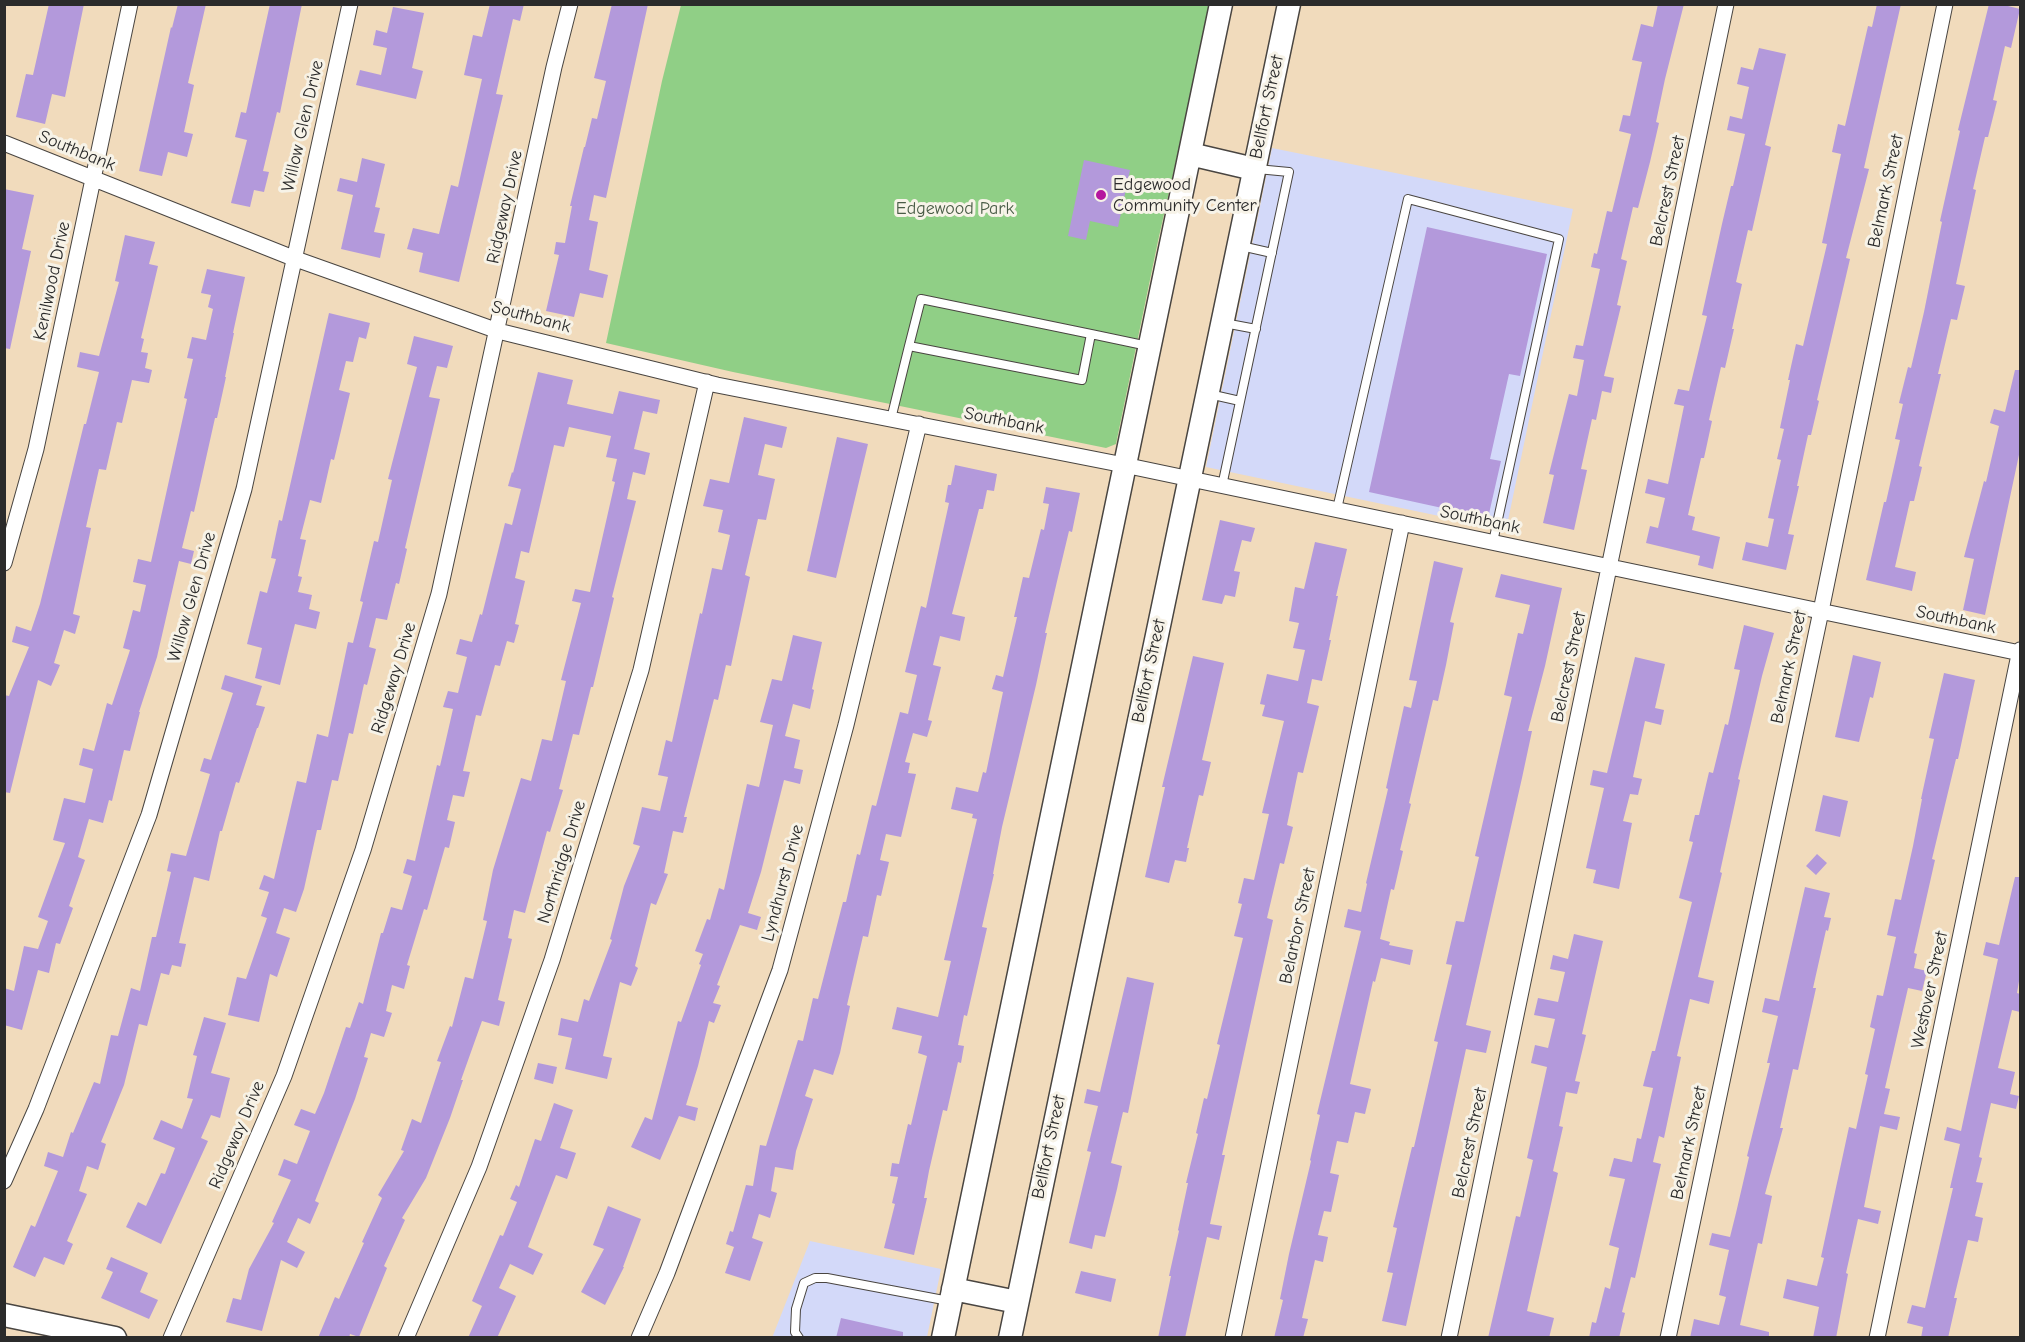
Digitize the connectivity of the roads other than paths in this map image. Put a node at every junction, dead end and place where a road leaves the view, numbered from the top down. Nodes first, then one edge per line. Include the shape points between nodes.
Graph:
1 (129, 4) edge
2 (350, 4) edge
3 (570, 4) edge
4 (1221, 4) edge
5 (1289, 4) edge
6 (1726, 4) edge
7 (1945, 4) edge
8 (4, 143) edge
9 (1190, 154) junction
10 (1254, 169) junction
11 (94, 179) junction
12 (1239, 245) junction
13 (1272, 253) junction
14 (293, 258) junction
15 (1222, 322) junction
16 (1256, 329) junction
17 (498, 331) junction
18 (1091, 334) junction
19 (909, 346) junction
20 (1150, 346) junction
21 (707, 382) junction
22 (1207, 393) junction
23 (1240, 401) junction
24 (891, 419) junction
25 (919, 424) junction
26 (1124, 465) junction
27 (1190, 479) junction
28 (1222, 486) junction
29 (1337, 509) junction
30 (1402, 523) junction
31 (1493, 542) junction
32 (4, 563) edge
33 (1610, 567) junction
34 (1821, 611) junction
35 (2020, 652) edge
36 (4, 1181) edge
37 (952, 1295) junction
38 (1017, 1302) junction
39 (4, 1315) edge
40 (115, 1338) edge
41 (171, 1338) edge
42 (406, 1338) edge
43 (639, 1338) edge
44 (799, 1338) edge
45 (943, 1338) edge
46 (1010, 1338) edge
47 (1233, 1338) edge
48 (1449, 1338) edge
49 (1668, 1338) edge
50 (1877, 1338) edge

1 - 11 street, Kenilwood Drive
2 - 14 street, Willow Glen Drive
3 - 17 street, Ridgeway Drive
4 - 9 main road
5 - 10 main road, Bellfort Street
6 - 33 street, Belcrest Street
7 - 34 street, Belmark Street
8 - 11 street, Southbank
9 - 10 main road
9 - 20 main road
10 - 12 main road, Bellfort Street
10 - 13 lane via 1289,172
11 - 14 street, Southbank
11 - 32 street, Kenilwood Drive via 36,449
12 - 13 lane
12 - 15 main road, Bellfort Street
13 - 16 lane
14 - 17 street, Southbank
14 - 36 street, Willow Glen Drive via 244,489 150,815 36,1110
15 - 16 lane
15 - 22 main road, Bellfort Street
16 - 23 lane
17 - 21 street, Southbank
17 - 41 street, Ridgeway Drive via 440,594 363,850 284,1076
18 - 19 lane via 921,299
18 - 19 lane via 1082,380
18 - 20 lane
19 - 24 lane
20 - 26 main road
21 - 24 street, Southbank
21 - 42 street, Northridge Drive via 640,670 552,960 479,1167
22 - 23 lane
22 - 27 main road, Bellfort Street
23 - 28 lane
24 - 25 street, Southbank
25 - 26 street, Southbank
25 - 43 street, Lyndhurst Drive via 846,724 780,970
26 - 27 street, Southbank
26 - 37 main road
27 - 28 street, Southbank
27 - 38 main road, Bellfort Street
28 - 29 street, Southbank
29 - 30 street, Southbank
29 - 31 lane via 1408,199 1559,239
30 - 31 street, Southbank
30 - 47 street, Belarbor Street
31 - 33 street, Southbank
33 - 34 street, Southbank
33 - 48 street, Belcrest Street
34 - 35 street, Southbank
34 - 49 street, Belmark Street
35 - 50 street, Westover Street
37 - 38 main road
37 - 44 lane via 815,1278 804,1283 796,1309 795,1332
37 - 45 main road
38 - 46 main road, Bellfort Street
39 - 40 main road

